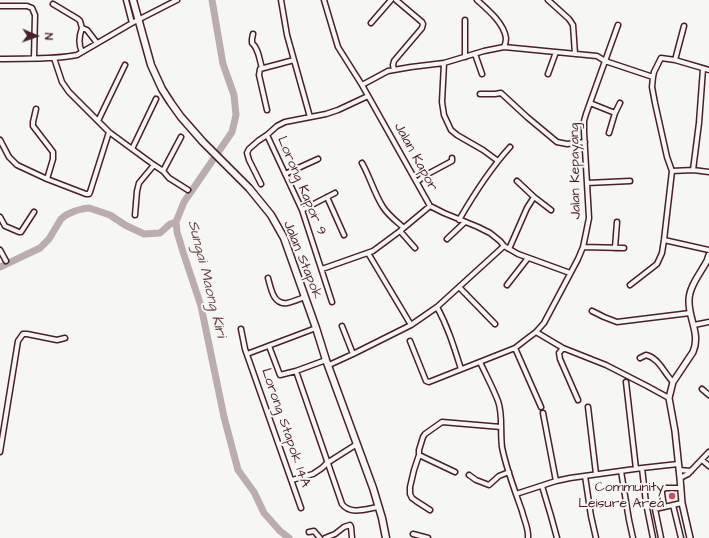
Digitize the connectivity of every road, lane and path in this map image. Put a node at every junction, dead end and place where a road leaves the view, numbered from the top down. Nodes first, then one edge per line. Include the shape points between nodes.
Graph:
1 (126, 0) edge
2 (133, 0) edge
3 (177, 0) edge
4 (281, 0) edge
5 (324, 0) edge
6 (391, 0) edge
7 (396, 0) edge
8 (477, 0) edge
9 (548, 0) edge
10 (53, 4) dead end
11 (0, 6) edge
12 (465, 20) dead end
13 (135, 21) junction
14 (371, 23) dead end
15 (618, 25) dead end
16 (684, 26) dead end
17 (82, 28) junction
18 (253, 34) dead end
19 (97, 43) junction
20 (504, 47) junction
21 (82, 52) junction
22 (556, 52) junction
23 (475, 54) junction
24 (576, 54) junction
25 (465, 57) junction
26 (34, 58) junction
27 (54, 58) junction
28 (0, 59) edge
29 (294, 60) junction
30 (675, 60) junction
31 (605, 61) junction
32 (444, 63) junction
33 (125, 65) dead end
34 (262, 68) junction
35 (703, 69) junction
36 (394, 70) junction
37 (709, 70) edge
38 (482, 74) dead end
39 (548, 74) dead end
40 (653, 78) junction
41 (362, 85) junction
42 (480, 94) dead end
43 (368, 96) junction
44 (156, 99) dead end
45 (590, 103) junction
46 (620, 103) dead end
47 (36, 108) dead end
48 (267, 110) dead end
49 (615, 113) junction
50 (310, 117) junction
51 (98, 122) junction
52 (109, 132) junction
53 (610, 133) dead end
54 (267, 135) junction
55 (181, 137) dead end
56 (0, 140) edge
57 (585, 142) junction
58 (510, 147) dead end
59 (132, 149) junction
60 (318, 158) dead end
61 (452, 158) dead end
62 (498, 161) junction
63 (362, 163) dead end
64 (154, 166) junction
65 (672, 170) junction
66 (693, 170) junction
67 (163, 171) junction
68 (709, 172) edge
69 (285, 174) junction
70 (47, 179) junction
71 (518, 180) dead end
72 (630, 181) dead end
73 (417, 182) junction
74 (587, 183) junction
75 (261, 184) dead end
76 (188, 190) dead end
77 (335, 194) dead end
78 (534, 197) junction
79 (327, 198) junction
80 (430, 206) junction
81 (302, 210) junction
82 (551, 210) dead end
83 (34, 212) dead end
84 (135, 215) dead end
85 (0, 217) edge
86 (459, 220) junction
87 (465, 222) junction
88 (618, 222) dead end
89 (402, 229) junction
90 (344, 235) dead end
91 (447, 239) dead end
92 (664, 240) junction
93 (504, 246) junction
94 (583, 247) junction
95 (415, 248) dead end
96 (615, 248) junction
97 (624, 248) dead end
98 (509, 249) junction
99 (0, 250) edge
100 (709, 250) edge
101 (368, 253) junction
102 (528, 258) junction
103 (708, 259) edge
104 (6, 261) dead end
105 (322, 269) junction
106 (570, 273) junction
107 (268, 278) dead end
108 (507, 285) dead end
109 (630, 285) dead end
110 (459, 286) junction
111 (305, 297) junction
112 (332, 302) dead end
113 (437, 307) junction
114 (592, 311) dead end
115 (690, 313) junction
116 (709, 322) edge
117 (495, 324) dead end
118 (411, 325) junction
119 (694, 325) junction
120 (342, 326) dead end
121 (316, 328) junction
122 (241, 329) dead end
123 (536, 332) junction
124 (65, 338) dead end
125 (410, 341) dead end
126 (269, 346) junction
127 (515, 348) junction
128 (563, 348) junction
129 (247, 354) junction
130 (353, 354) junction
131 (640, 358) dead end
132 (480, 362) junction
133 (328, 363) junction
134 (461, 369) junction
135 (296, 371) junction
136 (626, 382) dead end
137 (673, 382) junction
138 (702, 389) dead end
139 (709, 395) edge
140 (669, 398) junction
141 (578, 400) dead end
142 (542, 407) dead end
143 (588, 407) dead end
144 (543, 413) dead end
145 (501, 427) junction
146 (357, 444) junction
147 (0, 452) edge
148 (709, 452) edge
149 (419, 455) junction
150 (702, 460) junction
151 (327, 463) junction
152 (678, 464) junction
153 (709, 466) edge
154 (642, 468) junction
155 (636, 469) junction
156 (679, 470) junction
157 (621, 471) junction
158 (691, 471) junction
159 (455, 472) dead end
160 (509, 472) junction
161 (596, 474) junction
162 (469, 475) dead end
163 (585, 476) junction
164 (680, 478) junction
165 (292, 480) junction
166 (556, 481) junction
167 (542, 486) junction
168 (681, 488) junction
169 (516, 494) junction
170 (682, 503) junction
171 (673, 505) junction
172 (378, 507) junction
173 (664, 507) junction
174 (302, 508) dead end
175 (655, 509) junction
176 (430, 510) dead end
177 (648, 510) junction
178 (309, 532) dead end
179 (413, 534) dead end
180 (320, 538) edge
181 (325, 538) edge
182 (352, 538) edge
183 (386, 538) edge
184 (428, 538) edge
185 (528, 538) edge
186 (557, 538) edge
187 (596, 538) edge
188 (634, 538) edge
189 (653, 538) edge
190 (661, 538) edge
191 (681, 538) edge
192 (690, 538) edge

1 - 13 street
2 - 13 main road, Jalan Stapok
3 - 13 street
4 - 29 street
5 - 41 street, Jalan Kapor via 338,47
6 - 14 street
7 - 36 street via 423,24 394,61
8 - 20 street via 496,18 506,38
9 - 24 street via 573,24
10 - 17 street via 75,16
11 - 26 street via 32,8 35,15
12 - 25 street
13 - 19 street
13 - 111 main road, Jalan Stapok via 162,89 176,110 263,204 281,231
15 - 31 street, Jalan Kepayang
16 - 30 street
17 - 19 street via 87,30
17 - 21 street via 79,44
18 - 34 street via 252,43 257,49
19 - 21 street
20 - 22 street
20 - 23 street
21 - 27 street
22 - 24 street
22 - 39 street
23 - 25 street
23 - 38 street
24 - 31 street via 597,56
25 - 32 street
26 - 27 street
26 - 28 street
27 - 51 street via 62,82
29 - 34 street
29 - 50 street
30 - 35 street
30 - 40 street via 661,58
31 - 40 street
31 - 45 street, Jalan Kepayang
32 - 36 street
32 - 62 street via 442,102 444,115 451,130
33 - 51 street
34 - 48 street via 259,75
35 - 37 street
35 - 66 street
36 - 41 street
40 - 65 street via 655,103
41 - 43 street, Jalan Kapor
42 - 57 street via 501,93 557,142
43 - 50 street, Lorong Kapor 9 via 338,110
43 - 73 street, Jalan Kapor
44 - 59 street
45 - 49 street
45 - 57 street, Jalan Kepayang via 584,121
46 - 49 street
47 - 70 street via 33,126 52,152
49 - 53 street
50 - 54 street, Lorong Kapor 9 via 285,122
51 - 52 street
52 - 59 street
52 - 70 street via 89,194
54 - 69 street, Lorong Kapor 9
54 - 75 street, Lorong Kapor 9 via 247,151
55 - 67 street
56 - 70 street via 9,157 17,165
57 - 74 street, Jalan Kepayang
58 - 62 street
59 - 64 street
60 - 69 street
61 - 73 street via 452,161
62 - 86 street
63 - 89 street via 383,208
64 - 67 street
64 - 84 street via 139,183
65 - 66 street
65 - 92 street
66 - 68 street
67 - 76 street
69 - 81 street, Lorong Kapor 9
71 - 78 street
72 - 74 street
73 - 80 street, Jalan Kapor
74 - 94 street, Jalan Kepayang via 588,218
77 - 79 street
78 - 82 street
78 - 98 street
79 - 81 street
79 - 90 street
80 - 86 street, Jalan Kapor
80 - 89 street
81 - 105 street, Lorong Kapor 9
83 - 85 street via 21,232 6,226
86 - 87 street, Jalan Kapor
87 - 91 street
87 - 93 street, Jalan Kapor via 490,233
88 - 96 street
89 - 95 street
89 - 101 street
92 - 100 street
92 - 109 street via 657,264
93 - 98 street, Jalan Kapor
93 - 110 street
94 - 96 street
94 - 106 street, Jalan Kepayang
96 - 97 street
98 - 102 street, Jalan Kapor
99 - 104 street
101 - 105 street
101 - 118 street
102 - 106 street, Jalan Kapor
102 - 108 street
103 - 115 street via 691,290
105 - 112 street, Lorong Kapor 9
106 - 123 street, Jalan Kepayang via 544,323
107 - 111 street via 274,298 278,301 288,303
110 - 113 street
110 - 117 street
111 - 121 main road, Jalan Stapok
113 - 118 street
113 - 134 street via 451,336
114 - 115 street via 617,322
115 - 119 street
116 - 119 street
118 - 130 street
119 - 137 street via 695,347
120 - 130 street
121 - 126 street
121 - 133 main road, Jalan Stapok
122 - 129 street, Lorong Stapok 14A
123 - 127 street, Jalan Kepayang
123 - 128 street
124 - 147 street via 53,339 23,334 18,341
125 - 134 street, Jalan Kepayang via 426,381
126 - 129 street
126 - 135 street via 280,375
127 - 132 street, Jalan Kepayang
127 - 142 street
128 - 140 street via 606,366
128 - 141 street via 559,353 560,359
129 - 165 street, Lorong Stapok 14A
130 - 133 street
131 - 137 street via 650,356
132 - 134 street, Jalan Kepayang
132 - 145 street via 499,403
133 - 135 street
133 - 146 main road, Jalan Stapok
135 - 151 street
136 - 155 street
137 - 140 street
138 - 139 street
140 - 152 street
143 - 161 street
144 - 166 street
145 - 149 street via 442,422 423,437 418,450
145 - 160 street via 502,447
146 - 151 street
146 - 172 main road, Jalan Stapok
148 - 150 street
149 - 159 street
149 - 176 street via 410,494
150 - 153 street
150 - 158 street
151 - 165 street via 313,474
151 - 172 street via 345,508 358,510
152 - 154 street
152 - 156 street
154 - 155 street
154 - 177 street
155 - 157 street
156 - 158 street
156 - 164 street
157 - 161 street
157 - 188 street
158 - 164 street
160 - 162 street via 499,476 489,485
160 - 169 street
161 - 163 street
163 - 166 street
163 - 187 street
164 - 168 street
165 - 174 street, Lorong Stapok 14A
166 - 167 street
167 - 169 street
167 - 186 street
168 - 170 street
168 - 173 street via 662,490
169 - 185 street via 529,534
170 - 171 street
170 - 192 street
171 - 173 street
171 - 191 street
172 - 183 main road, Jalan Stapok
173 - 175 street
175 - 177 street
175 - 190 street
177 - 189 street
178 - 180 street via 314,531
179 - 184 street
181 - 182 street via 350,525

